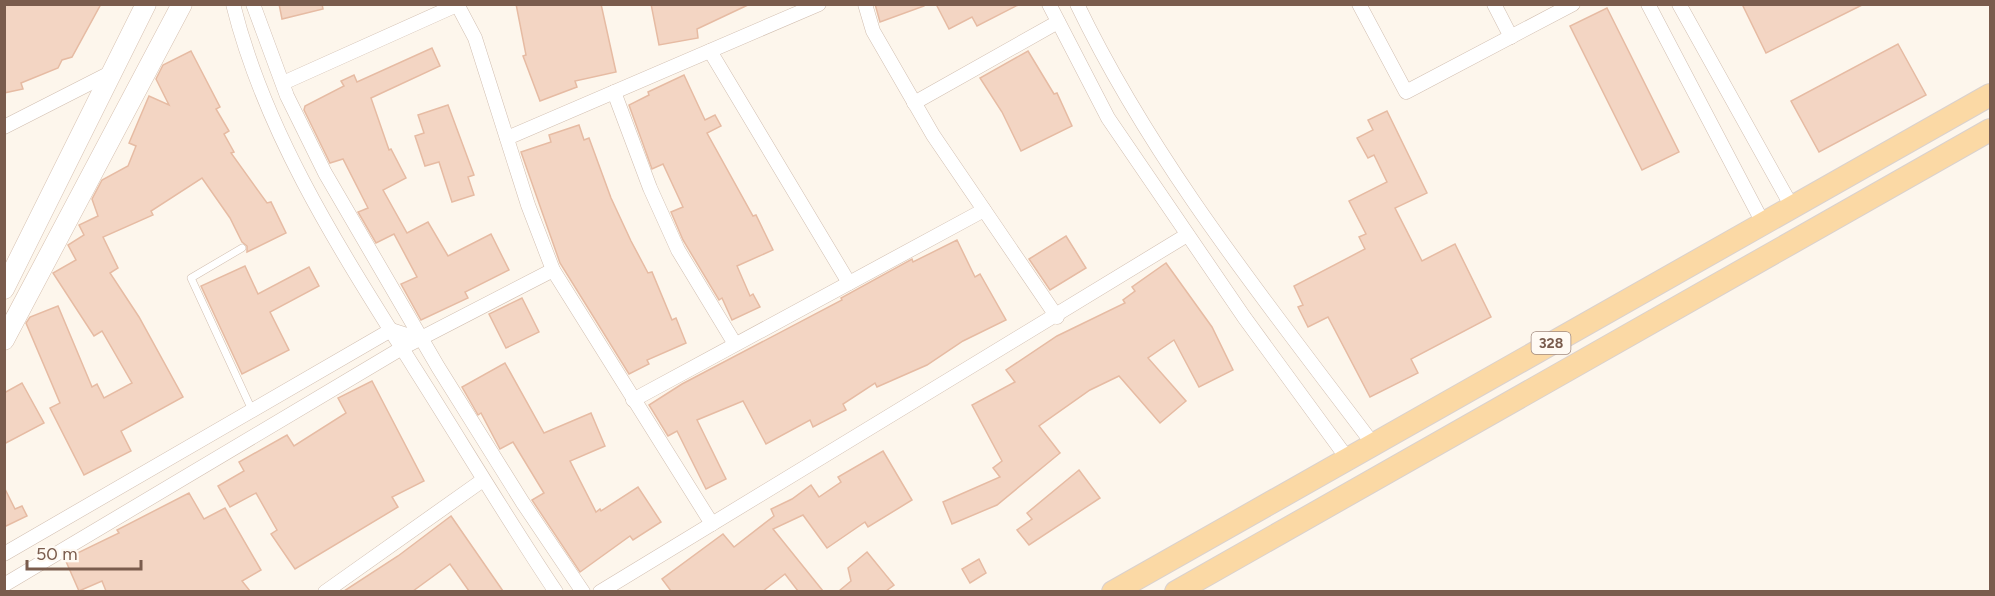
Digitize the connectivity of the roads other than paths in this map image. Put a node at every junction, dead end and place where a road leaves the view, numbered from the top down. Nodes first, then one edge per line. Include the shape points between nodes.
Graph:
1 (146, 4) edge
2 (182, 4) edge
3 (233, 4) edge
4 (253, 4) edge
5 (819, 4) edge
6 (865, 4) edge
7 (1049, 4) edge
8 (1077, 4) edge
9 (1359, 4) edge
10 (1494, 4) edge
11 (1573, 4) edge
12 (1648, 4) edge
13 (1679, 4) edge
14 (458, 5) edge
15 (1058, 22) junction
16 (1511, 37) junction
17 (710, 51) junction
18 (112, 72) junction
19 (283, 83) junction
20 (614, 92) junction
21 (1990, 95) edge
22 (914, 103) junction
23 (4, 127) edge
24 (1990, 130) edge
25 (507, 138) junction
26 (1792, 207) junction
27 (984, 210) junction
28 (1763, 223) junction
29 (1187, 235) junction
30 (242, 248) dead end
31 (553, 270) junction
32 (849, 283) junction
33 (4, 289) edge
34 (1057, 317) junction
35 (391, 330) junction
36 (4, 340) edge
37 (422, 340) junction
38 (735, 344) junction
39 (402, 348) junction
40 (633, 400) junction
41 (252, 410) junction
42 (1373, 444) junction
43 (1347, 458) junction
44 (483, 480) junction
45 (712, 524) junction
46 (4, 554) edge
47 (342, 579) junction
48 (4, 585) edge
49 (325, 591) edge
50 (351, 591) edge
51 (556, 591) edge
52 (583, 591) edge
53 (600, 591) edge
54 (1113, 591) edge
55 (1176, 591) edge

1 - 18 street
2 - 36 street
3 - 35 street via 240,33 302,183
4 - 19 street
5 - 17 street
6 - 22 street via 873,32
7 - 15 street
8 - 42 street via 1130,104 1208,221
9 - 16 street via 1406,92
10 - 16 street
11 - 16 street
12 - 28 street
13 - 26 street
14 - 19 street
14 - 25 street via 475,38
15 - 22 street
15 - 29 street via 1108,118
17 - 20 street
17 - 32 street
18 - 23 street
18 - 33 street
19 - 37 street via 325,173
20 - 25 street
20 - 38 street via 678,250
21 - 26 main road, 328
22 - 27 street
24 - 55 main road
25 - 31 street
26 - 28 main road, 328
27 - 32 street
27 - 34 street
28 - 42 main road, 328
29 - 34 street
29 - 43 street
30 - 41 lane via 191,278
31 - 37 street
31 - 40 street
32 - 38 street
34 - 45 street
35 - 37 street
35 - 39 street
35 - 41 street
37 - 39 street
37 - 52 street
38 - 40 street
39 - 44 street
39 - 48 street
40 - 45 street
41 - 46 street
42 - 43 main road, 328
43 - 54 main road, 328
44 - 47 street
44 - 51 street
45 - 53 street
47 - 49 street
47 - 50 street

